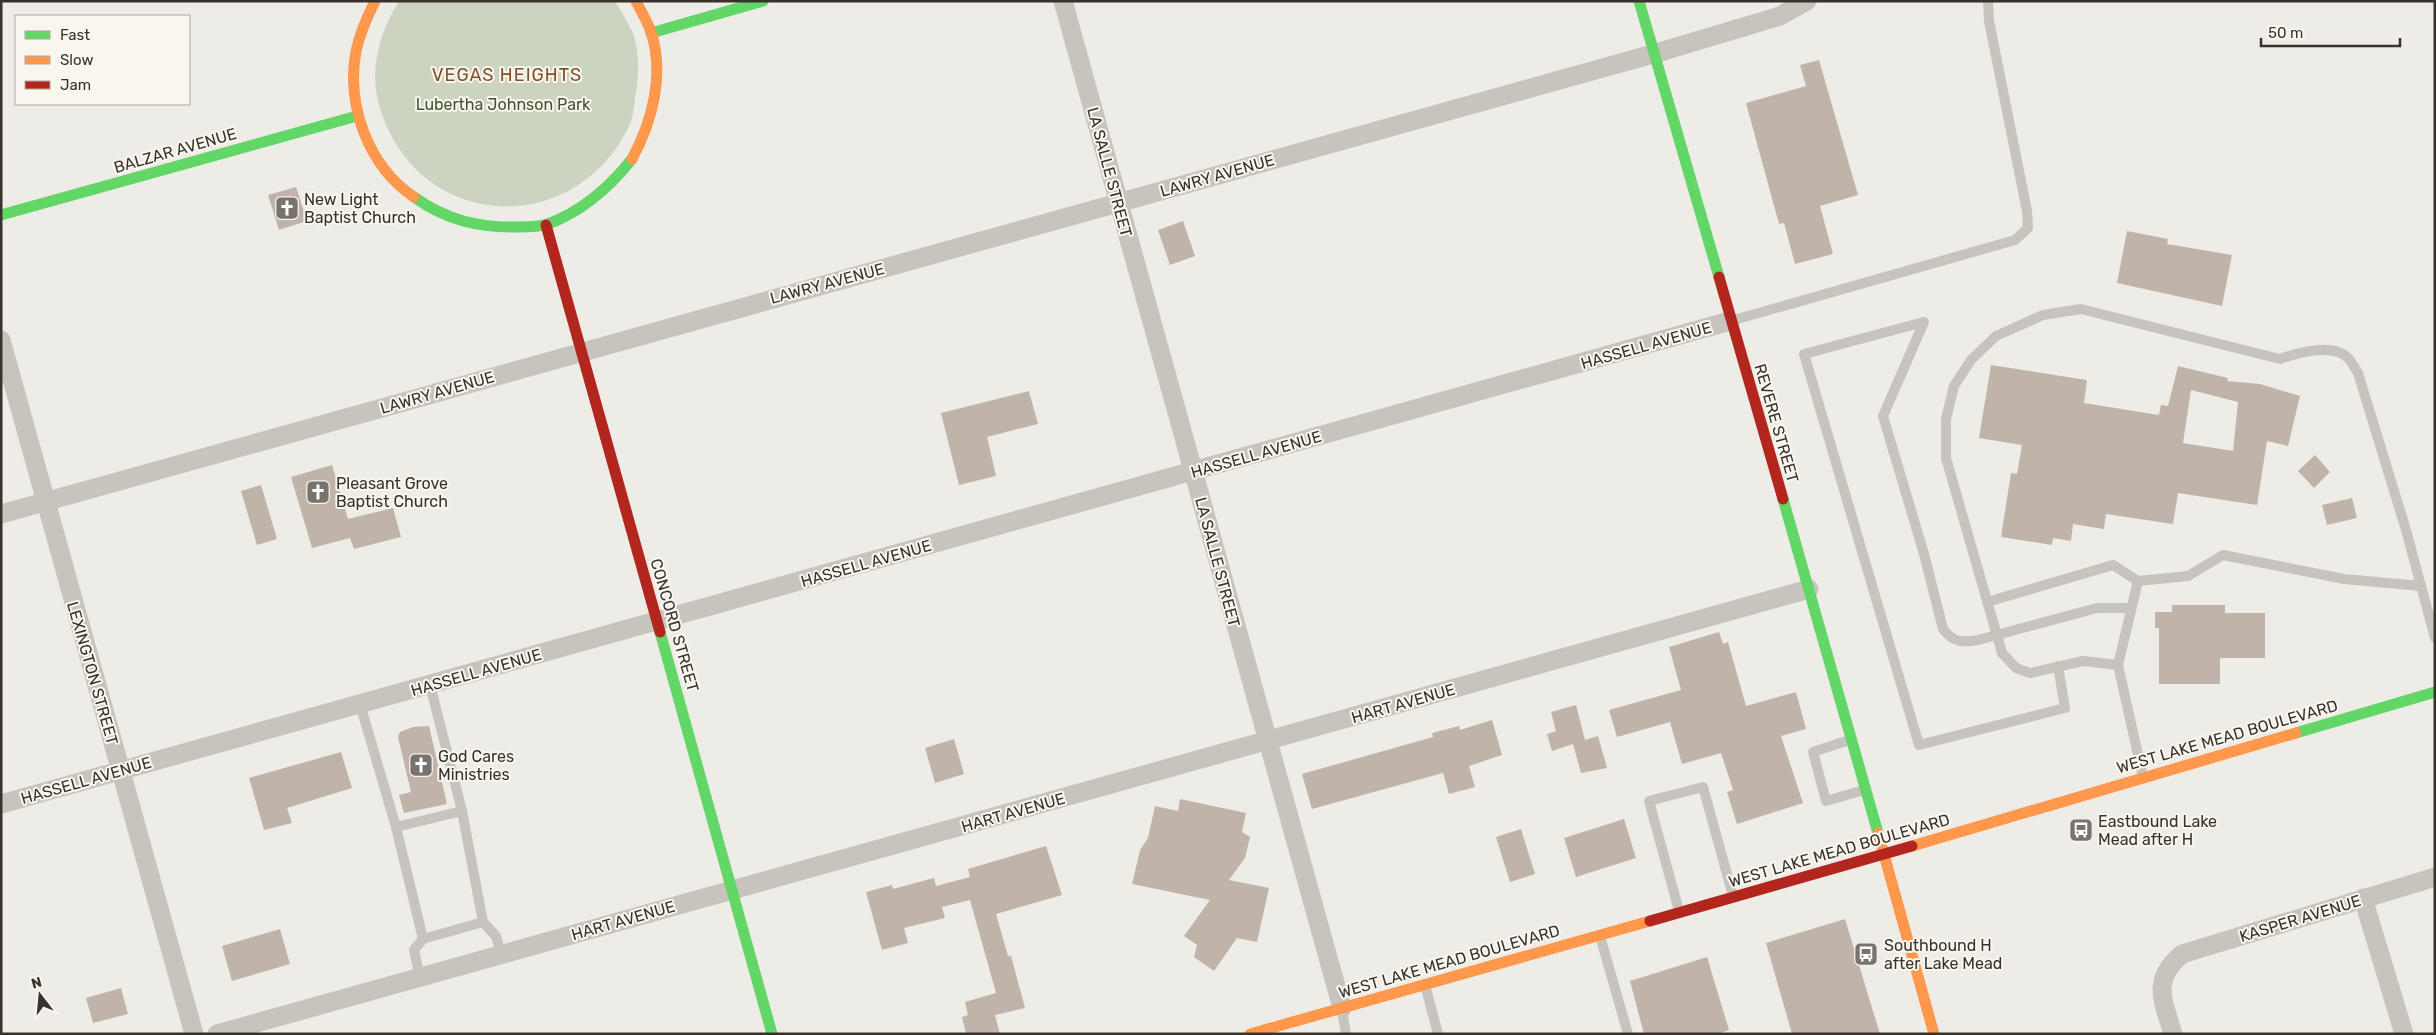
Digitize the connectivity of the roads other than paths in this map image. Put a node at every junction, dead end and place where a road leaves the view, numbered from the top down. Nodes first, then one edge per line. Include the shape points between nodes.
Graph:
1 (375, 1) edge
2 (636, 1) edge
3 (763, 1) edge
4 (1063, 1) edge
5 (1639, 1) edge
6 (1807, 1) edge
7 (1988, 1) edge
8 (651, 33) junction
9 (1653, 54) junction
10 (357, 116) junction
11 (1118, 203) junction
12 (1, 215) edge
13 (546, 225) junction
14 (1730, 321) junction
15 (1, 340) edge
16 (582, 351) junction
17 (1193, 471) junction
18 (46, 502) junction
19 (1, 514) edge
20 (2138, 581) junction
21 (2421, 586) junction
22 (1809, 589) junction
23 (1987, 602) junction
24 (2131, 608) junction
25 (657, 621) junction
26 (1997, 636) junction
27 (2435, 638) edge
28 (2118, 665) junction
29 (2058, 666) junction
30 (430, 685) junction
31 (2435, 692) edge
32 (360, 704) junction
33 (1850, 740) junction
34 (1268, 741) junction
35 (121, 770) junction
36 (2144, 778) junction
37 (1864, 790) junction
38 (1, 804) edge
39 (462, 811) junction
40 (396, 827) junction
41 (1882, 855) junction
42 (2435, 877) edge
43 (732, 890) junction
44 (1734, 897) junction
45 (2362, 898) junction
46 (1679, 912) junction
47 (483, 922) junction
48 (1600, 935) junction
49 (422, 940) junction
50 (501, 954) junction
51 (420, 977) junction
52 (1424, 984) junction
53 (1342, 1008) junction
54 (194, 1034) edge
55 (217, 1034) edge
56 (772, 1034) edge
57 (1250, 1034) edge
58 (1346, 1034) edge
59 (1438, 1034) edge
60 (1628, 1034) edge
61 (1934, 1034) edge
62 (2173, 1034) edge
63 (2404, 1034) edge

1 - 10 street via 362,24 352,70
2 - 8 street
3 - 8 street
4 - 11 street, LA SALLE STREET
5 - 9 street, REVERE STREET
6 - 9 street, LAWRY AVENUE via 1780,16
7 - 14 lane via 1989,22 2028,228 2015,240
8 - 13 street via 658,82 648,130 624,173 586,206
9 - 11 street, LAWRY AVENUE
9 - 14 street, REVERE STREET
10 - 12 street, BALZAR AVENUE
10 - 13 street via 372,152 395,183 426,208 462,224 501,229
11 - 16 street, LAWRY AVENUE
11 - 17 street, LA SALLE STREET
13 - 16 street, CONCORD STREET
14 - 17 street, HASSELL AVENUE
14 - 22 street, REVERE STREET
15 - 18 street, LEXINGTON STREET
16 - 18 street, LAWRY AVENUE
16 - 25 street, CONCORD STREET
17 - 25 street, HASSELL AVENUE
17 - 34 street, LA SALLE STREET
18 - 19 street, LAWRY AVENUE
18 - 35 street, LEXINGTON STREET
20 - 21 lane via 2188,576 2223,555 2344,579
20 - 23 lane via 2113,565
20 - 24 lane
21 - 23 lane via 2358,373 2348,357 2328,350 2316,350 2280,359 2081,309 2043,315 1996,336 1971,360 1954,386 1946,419 1946,458
21 - 27 lane
22 - 33 street, REVERE STREET
22 - 34 street, HART AVENUE
23 - 26 lane
24 - 26 lane via 2097,608
24 - 28 lane
25 - 30 street, HASSELL AVENUE
25 - 43 street, CONCORD STREET
26 - 29 lane via 2002,654 2016,668 2030,673
26 - 29 lane via 1963,643 1950,638 1943,628 1883,416 1924,322 1804,354 1919,745 2064,708
28 - 29 lane via 2084,661
28 - 36 lane
30 - 32 street, HASSELL AVENUE
30 - 39 lane
31 - 36 street, WEST LAKE MEAD BOULEVARD
32 - 35 street, HASSELL AVENUE
32 - 40 lane
33 - 37 street, REVERE STREET
33 - 37 lane via 1813,752 1826,800
34 - 43 street, HART AVENUE
34 - 53 street, LA SALLE STREET
35 - 38 street, HASSELL AVENUE
35 - 54 street, LEXINGTON STREET
36 - 41 street, WEST LAKE MEAD BOULEVARD
37 - 41 street, REVERE STREET
39 - 40 lane
39 - 47 lane
40 - 49 lane
41 - 44 street, WEST LAKE MEAD BOULEVARD
41 - 61 street, REVERE STREET
42 - 45 street, KASPER AVENUE
43 - 50 street, HART AVENUE
43 - 56 street, CONCORD STREET
44 - 46 street, WEST LAKE MEAD BOULEVARD
44 - 46 lane via 1703,787 1649,801
45 - 62 street, KASPER AVENUE via 2182,954 2169,965 2161,981
45 - 63 street
46 - 48 street, WEST LAKE MEAD BOULEVARD
47 - 49 lane
47 - 50 lane via 496,936
48 - 52 street, WEST LAKE MEAD BOULEVARD
48 - 60 lane
49 - 51 lane via 414,950
50 - 51 street, HART AVENUE
51 - 55 street, HART AVENUE
52 - 53 street, WEST LAKE MEAD BOULEVARD
52 - 59 lane
53 - 57 street, WEST LAKE MEAD BOULEVARD
53 - 58 lane

